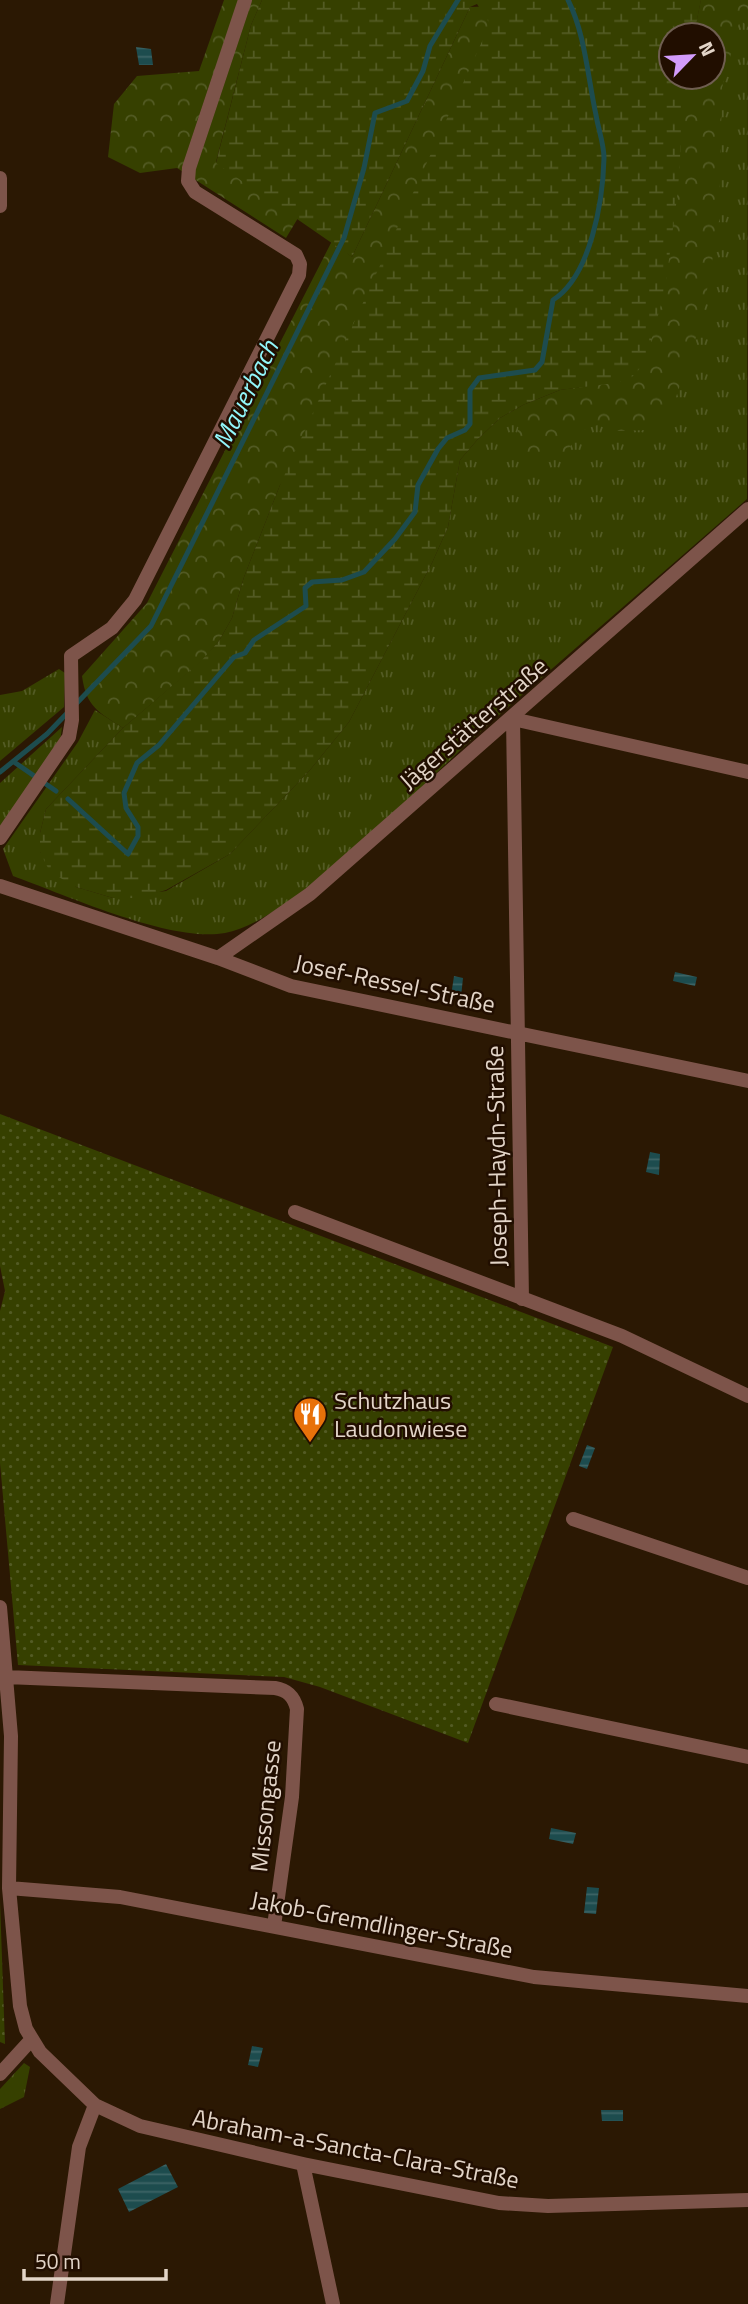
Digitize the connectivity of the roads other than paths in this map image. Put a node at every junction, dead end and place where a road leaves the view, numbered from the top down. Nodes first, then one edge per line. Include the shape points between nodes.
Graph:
1 (245, 0) edge
2 (0, 178) edge
3 (0, 206) edge
4 (748, 509) edge
5 (513, 719) junction
6 (748, 772) edge
7 (0, 838) edge
8 (0, 886) edge
9 (218, 958) junction
10 (516, 1032) junction
11 (748, 1081) edge
12 (295, 1212) dead end
13 (522, 1298) junction
14 (748, 1396) edge
15 (573, 1519) dead end
16 (748, 1578) edge
17 (0, 1607) edge
18 (6, 1677) junction
19 (496, 1704) dead end
20 (748, 1757) edge
21 (9, 1888) junction
22 (275, 1926) junction
23 (748, 1996) edge
24 (27, 2044) junction
25 (4, 2070) edge
26 (95, 2105) junction
27 (303, 2164) junction
28 (748, 2200) edge
29 (57, 2304) edge
30 (333, 2304) edge

1 - 7 street via 188,181 195,192 296,255 300,269 135,600 112,628 71,656 69,737
2 - 3 street
4 - 5 street, Jägerstätterstraße
5 - 6 street
5 - 9 street, Jägerstätterstraße via 310,894
5 - 10 street, Joseph-Haydn-Straße
8 - 9 street, Josef-Ressel-Straße
9 - 10 street, Josef-Ressel-Straße via 291,986
10 - 11 street, Josef-Ressel-Straße
10 - 13 street, Joseph-Haydn-Straße
12 - 13 street
13 - 14 street via 622,1336
15 - 16 street
17 - 18 street, Abraham-a-Sancta-Clara-Straße
18 - 21 street, Abraham-a-Sancta-Clara-Straße via 11,1736
18 - 22 street, Missongasse via 275,1688 288,1693 295,1700 297,1722
19 - 20 street
21 - 22 street, Jakob-Gremdlinger-Straße via 120,1897
21 - 24 street, Abraham-a-Sancta-Clara-Straße
22 - 23 street, Jakob-Gremdlinger-Straße via 534,1977
24 - 25 street
24 - 26 street, Abraham-a-Sancta-Clara-Straße
26 - 27 street, Abraham-a-Sancta-Clara-Straße via 140,2126
26 - 29 street via 79,2147
27 - 28 street, Abraham-a-Sancta-Clara-Straße via 499,2203 548,2206
27 - 30 street

